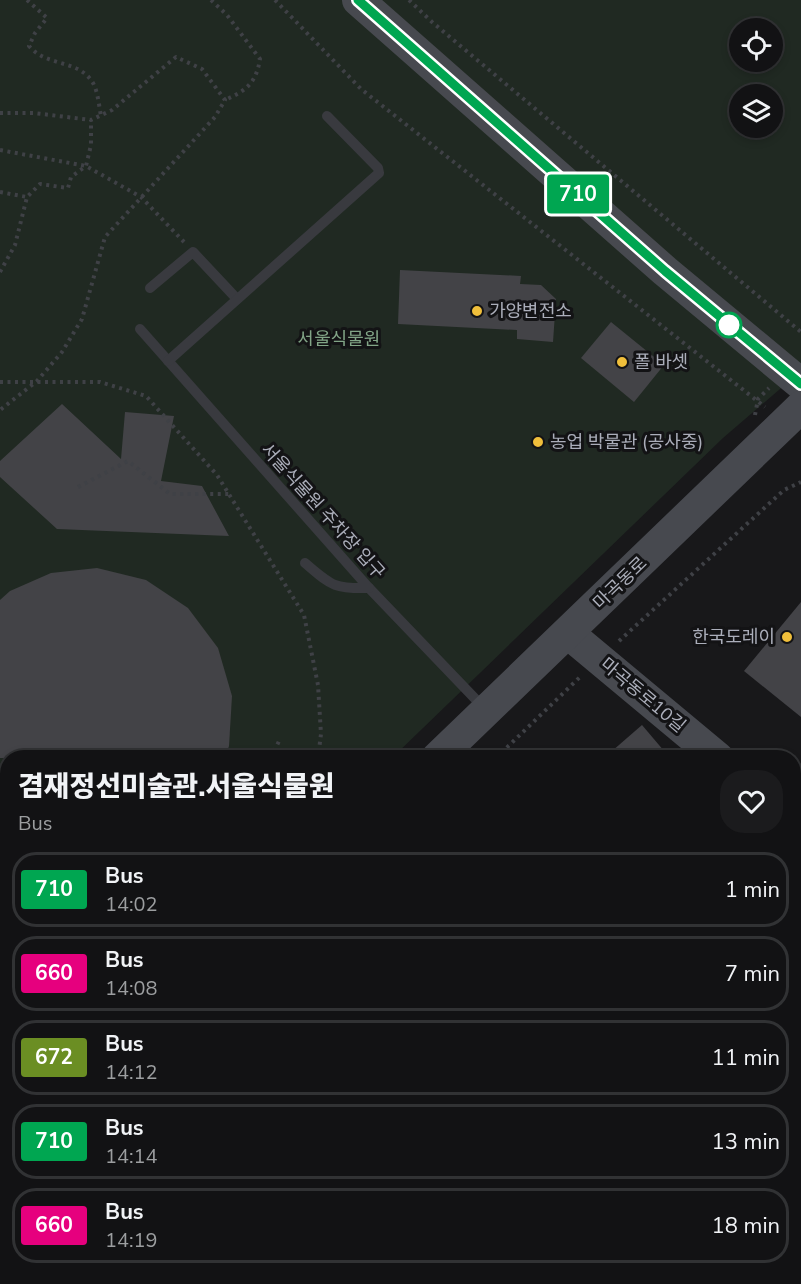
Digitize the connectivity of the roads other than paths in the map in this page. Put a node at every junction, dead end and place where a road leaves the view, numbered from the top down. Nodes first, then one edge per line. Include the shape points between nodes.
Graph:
1 (358, 0) edge
2 (327, 116) dead end
3 (150, 288) dead end
4 (237, 299) junction
5 (140, 329) dead end
6 (168, 361) junction
7 (801, 384) edge
8 (792, 416) edge
9 (305, 563) dead end
10 (369, 588) junction
11 (568, 633) junction
12 (487, 711) junction
13 (446, 750) edge
14 (708, 750) edge

1 - 7 main road via 665,271
2 - 4 lane via 379,173
3 - 4 lane via 193,252
4 - 6 lane
5 - 6 lane, 서울식물원 주차장 입구
6 - 10 lane, 서울식물원 주차장 입구
8 - 11 main road, 마곡동로
9 - 10 lane via 339,588
10 - 12 lane, 서울식물원 주차장 입구
11 - 12 main road, 마곡동로
11 - 14 main road, 마곡동로10길
12 - 13 main road, 마곡동로

